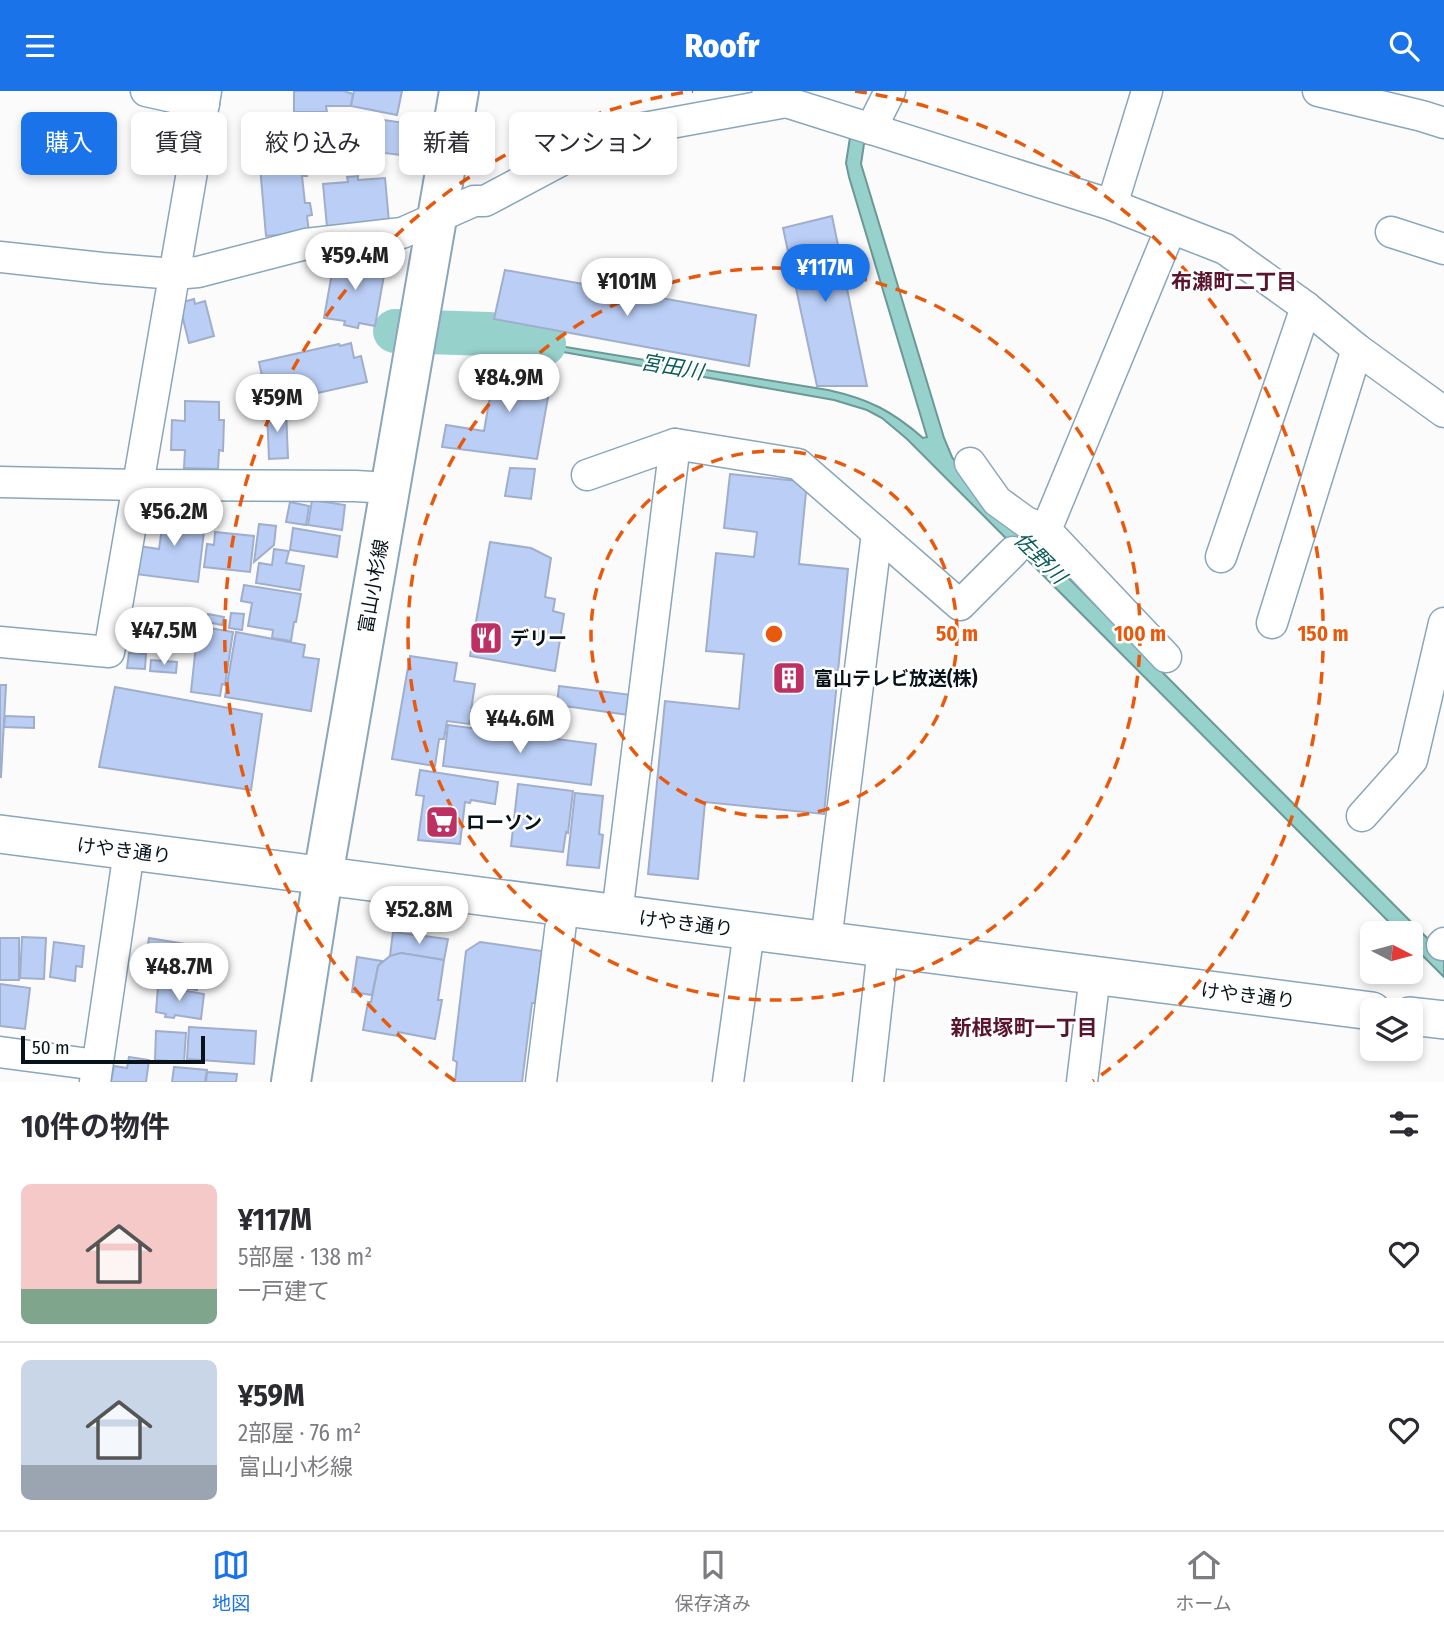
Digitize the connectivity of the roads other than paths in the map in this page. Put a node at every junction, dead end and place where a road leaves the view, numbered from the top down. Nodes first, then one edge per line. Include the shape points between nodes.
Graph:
1 (146, 91) edge
2 (459, 91) edge
3 (753, 91) edge
4 (890, 91) edge
5 (1147, 91) edge
6 (1318, 91) edge
7 (205, 97) edge
8 (786, 102) junction
9 (1444, 123) edge
10 (870, 129) junction
11 (1112, 205) junction
12 (437, 218) junction
13 (1171, 228) junction
14 (1391, 232) dead end
15 (1444, 250) edge
16 (0, 257) edge
17 (174, 274) junction
18 (1306, 307) junction
19 (1357, 349) junction
20 (1444, 412) edge
21 (675, 444) junction
22 (970, 463) dead end
23 (587, 475) dead end
24 (0, 482) edge
25 (138, 485) junction
26 (390, 488) junction
27 (1046, 530) junction
28 (877, 533) junction
29 (1013, 552) dead end
30 (1221, 557) dead end
31 (1272, 623) dead end
32 (1444, 623) edge
33 (0, 642) edge
34 (1166, 657) dead end
35 (1362, 816) dead end
36 (0, 834) edge
37 (128, 851) junction
38 (323, 876) junction
39 (564, 907) junction
40 (617, 914) junction
41 (750, 931) junction
42 (826, 941) junction
43 (883, 948) junction
44 (1095, 975) junction
45 (1360, 1009) edge
46 (1423, 1018) edge
47 (1444, 1020) edge
48 (0, 1052) edge
49 (96, 1073) edge
50 (290, 1082) edge
51 (541, 1082) edge
52 (728, 1082) edge
53 (868, 1082) edge
54 (1082, 1082) edge

1 - 7 street
2 - 12 main road, 富山小杉線
3 - 8 street
4 - 10 street
5 - 11 street
6 - 9 street
7 - 17 street
8 - 10 street
8 - 12 street via 611,134 485,201 474,201
10 - 11 street
11 - 13 street
12 - 17 street via 402,233 306,244
12 - 26 main road, 富山小杉線
13 - 18 street via 1225,249
13 - 27 street
14 - 15 street
16 - 17 street
17 - 25 street
18 - 19 street
18 - 30 street
19 - 20 street
19 - 31 street
21 - 23 street
21 - 28 street via 798,464
21 - 40 street
22 - 27 street via 997,501
24 - 25 street
25 - 26 street
25 - 33 street via 109,652
26 - 38 main road, 富山小杉線
27 - 34 street
28 - 29 street via 960,605
28 - 42 street
32 - 35 street via 1412,759
36 - 37 street, けやき通り
37 - 38 street, けやき通り
37 - 49 street
38 - 39 street, けやき通り
38 - 50 main road, 富山小杉線
39 - 40 street, けやき通り
39 - 51 street
40 - 41 street, けやき通り
41 - 42 street, けやき通り
41 - 52 street
42 - 43 street, けやき通り
43 - 44 street, けやき通り
43 - 53 street
44 - 45 street, けやき通り
44 - 54 street
46 - 47 street
48 - 49 street

